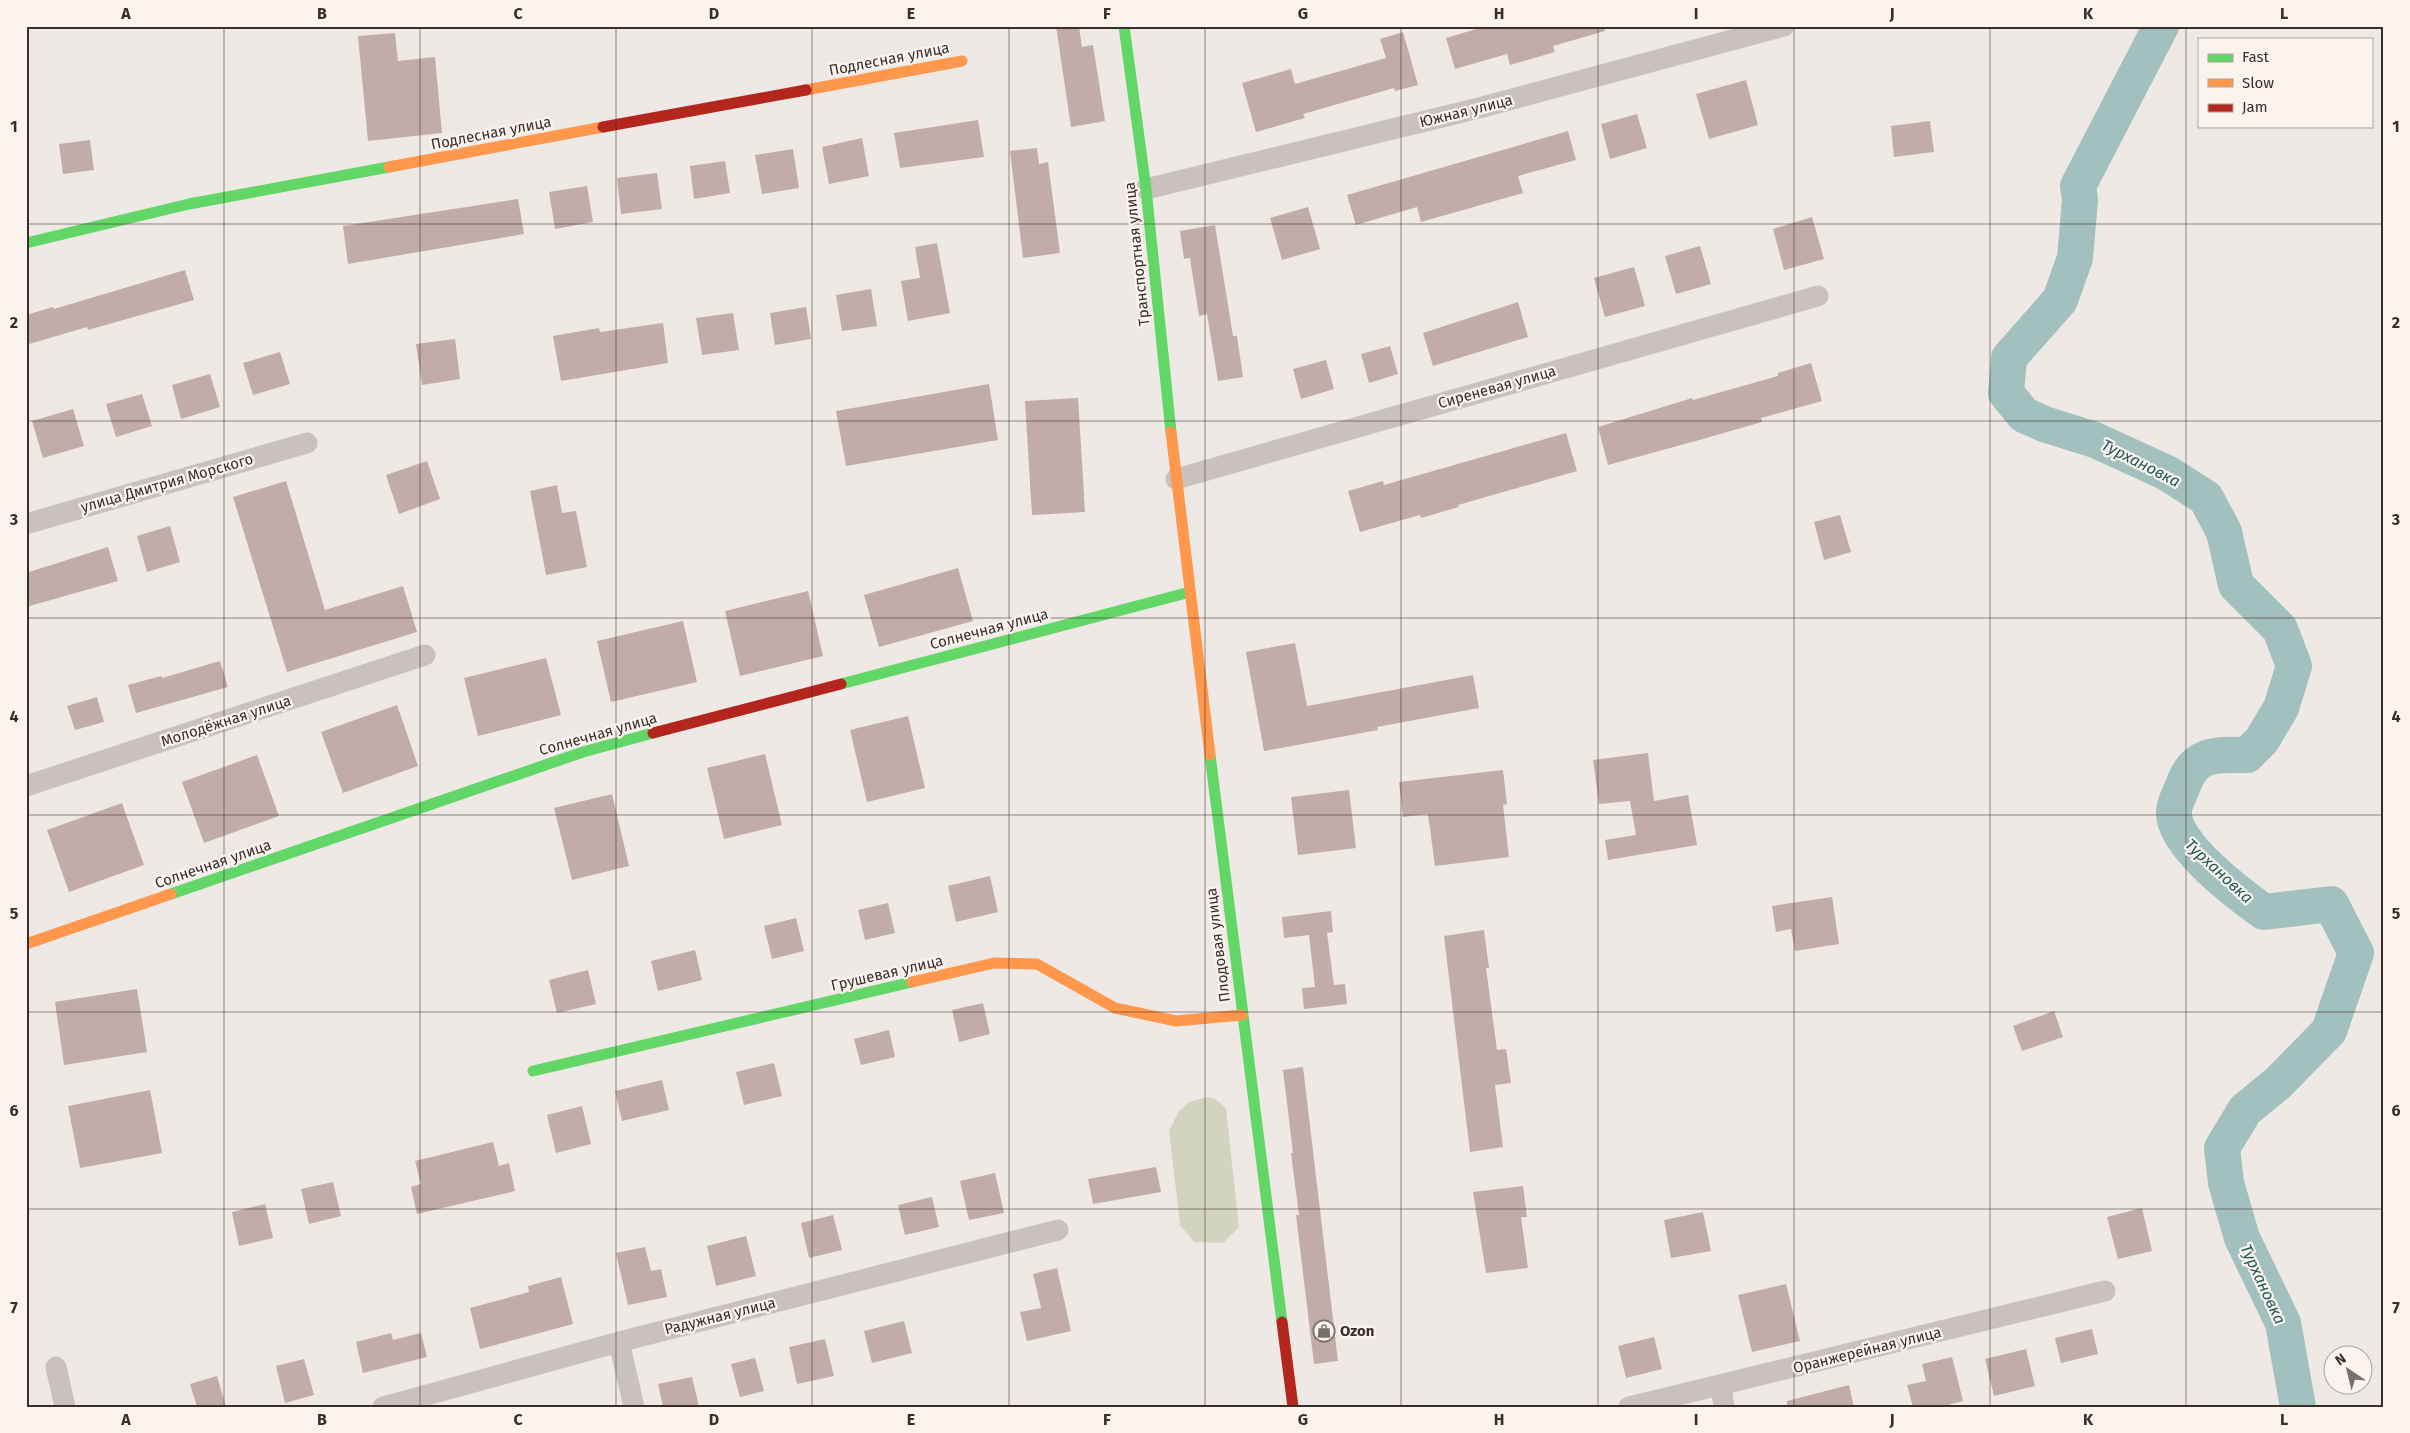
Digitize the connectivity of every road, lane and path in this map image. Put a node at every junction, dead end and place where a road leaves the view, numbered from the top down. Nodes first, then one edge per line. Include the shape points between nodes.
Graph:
1 (1124, 26) edge
2 (1784, 26) edge
3 (962, 61) dead end
4 (1146, 190) junction
5 (26, 242) edge
6 (1818, 296) dead end
7 (307, 443) dead end
8 (1176, 479) junction
9 (26, 524) edge
10 (1190, 592) junction
11 (425, 655) dead end
12 (26, 786) edge
13 (26, 944) edge
14 (1242, 1015) junction
15 (533, 1071) dead end
16 (1058, 1230) dead end
17 (2105, 1291) dead end
18 (619, 1342) junction
19 (56, 1367) dead end
20 (1722, 1396) edge
21 (65, 1407) edge
22 (383, 1407) edge
23 (634, 1407) edge
24 (1293, 1407) edge
25 (1629, 1407) edge

1 - 4 street, Транспортная улица
2 - 4 street, Южная улица via 1479,108
3 - 5 street, Подлесная улица via 189,204
4 - 8 street, Транспортная улица
6 - 8 street, Сиреневая улица
7 - 9 street, улица Дмитрия Морского
8 - 10 street, Плодовая улица
10 - 13 street, Солнечная улица via 583,752
10 - 14 street, Плодовая улица
11 - 12 street, Молодёжная улица
14 - 15 street, Грушевая улица via 1176,1021 1115,1008 1037,964 994,963
14 - 24 street, Плодовая улица
16 - 18 street, Радужная улица
17 - 20 street, Оранжерейная улица
18 - 22 street, Радужная улица
18 - 23 street
19 - 21 street
20 - 25 street, Оранжерейная улица

